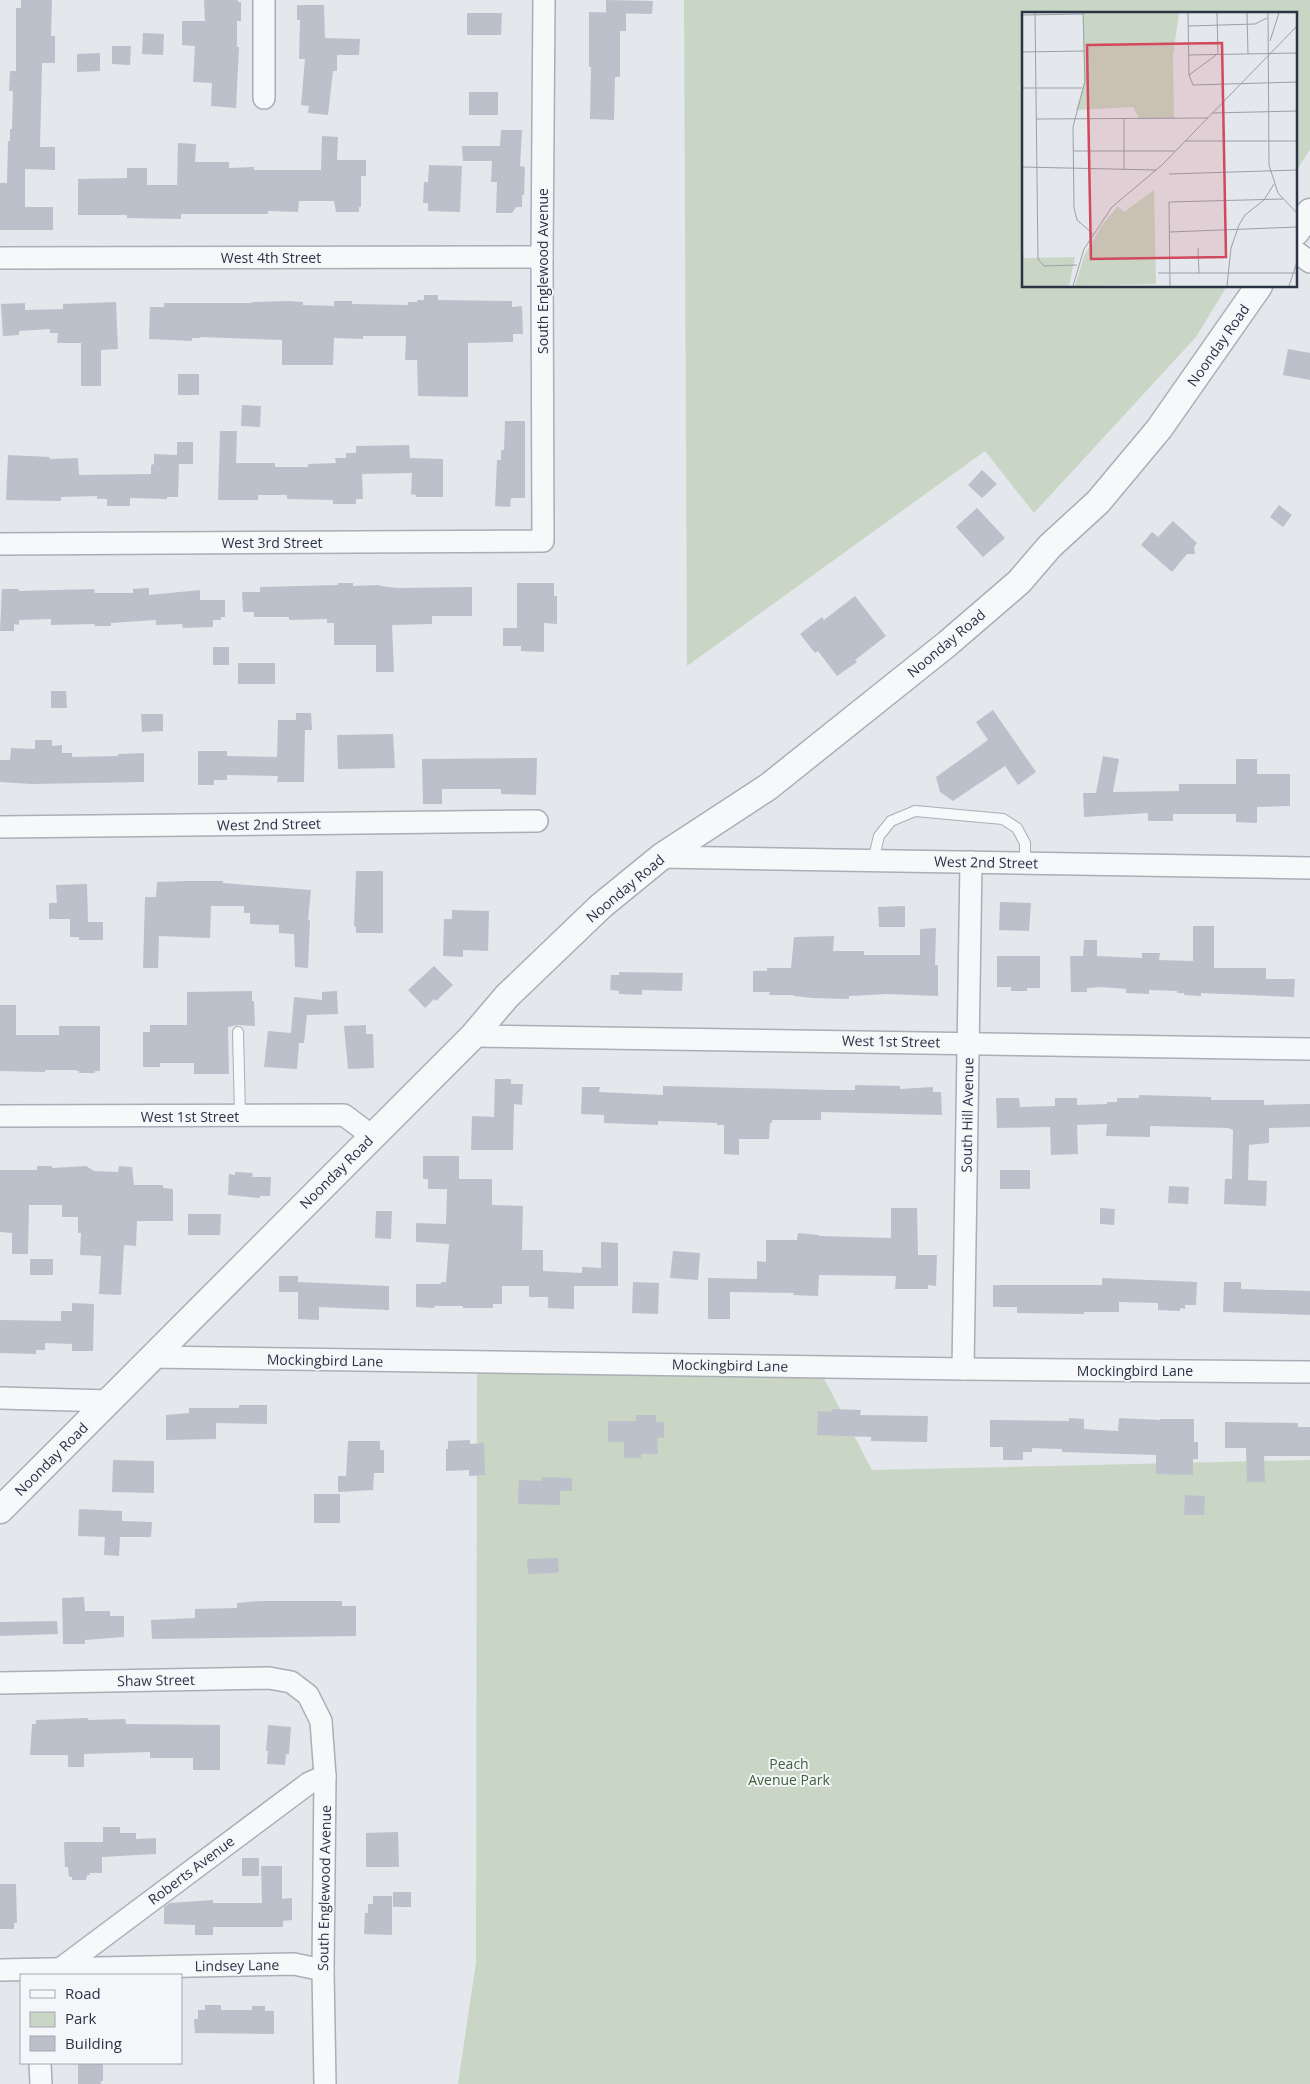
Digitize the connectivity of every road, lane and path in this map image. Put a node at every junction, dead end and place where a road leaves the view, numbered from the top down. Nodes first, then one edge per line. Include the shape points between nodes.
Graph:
1 (264, 0) edge
2 (544, 0) edge
3 (264, 98) dead end
4 (1310, 212) edge
5 (1298, 229) edge
6 (1298, 253) edge
7 (542, 257) junction
8 (0, 258) edge
9 (1310, 262) edge
10 (1258, 288) edge
11 (543, 541) joint
12 (0, 544) edge
13 (537, 821) dead end
14 (0, 826) edge
15 (661, 857) junction
16 (873, 861) junction
17 (971, 862) junction
18 (1025, 863) junction
19 (1310, 868) edge
20 (238, 1032) dead end
21 (473, 1036) junction
22 (968, 1042) junction
23 (1310, 1049) edge
24 (240, 1115) junction
25 (0, 1116) edge
26 (372, 1136) junction
27 (150, 1357) junction
28 (962, 1369) junction
29 (1310, 1372) edge
30 (0, 1398) edge
31 (109, 1401) junction
32 (0, 1510) edge
33 (0, 1682) edge
34 (308, 1694) joint
35 (325, 1776) junction
36 (60, 1969) junction
37 (0, 1970) edge
38 (323, 1970) junction
39 (38, 1972) edge
40 (40, 2064) edge
41 (41, 2084) edge
42 (325, 2084) edge

1 - 3 street
2 - 7 street, South Englewood Avenue
4 - 5 street
6 - 9 street
7 - 8 street, West 4th Street
7 - 11 street, South Englewood Avenue
10 - 15 street, Noonday Road via 1159,429 1098,502 1050,546 1019,582 768,787
11 - 12 street, West 3rd Street
13 - 14 street, West 2nd Street
15 - 16 street, West 2nd Street
15 - 21 street, Noonday Road via 545,958
16 - 17 street, West 2nd Street
16 - 18 lane via 879,836 891,821 915,811 1003,819 1017,828 1025,843
17 - 18 street, West 2nd Street
17 - 22 street, South Hill Avenue
18 - 19 street, West 2nd Street
20 - 24 lane
21 - 22 street, West 1st Street
21 - 26 street, Noonday Road
22 - 23 street, West 1st Street
22 - 28 street, South Hill Avenue
24 - 25 street, West 1st Street
24 - 26 street, West 1st Street via 344,1115
26 - 27 street, Noonday Road
27 - 28 street, Mockingbird Lane
27 - 31 street, Noonday Road
28 - 29 street, Mockingbird Lane
30 - 31 street
31 - 32 street, Noonday Road
33 - 34 street, Shaw Street via 269,1678 291,1682
34 - 35 street, South Englewood Avenue via 321,1721
35 - 36 street, Roberts Avenue via 309,1783
35 - 38 street, South Englewood Avenue
36 - 38 street, Lindsey Lane via 294,1964
36 - 39 street, Lindsey Lane
37 - 39 street, Lindsey Lane
38 - 42 street, South Englewood Avenue
40 - 41 street

